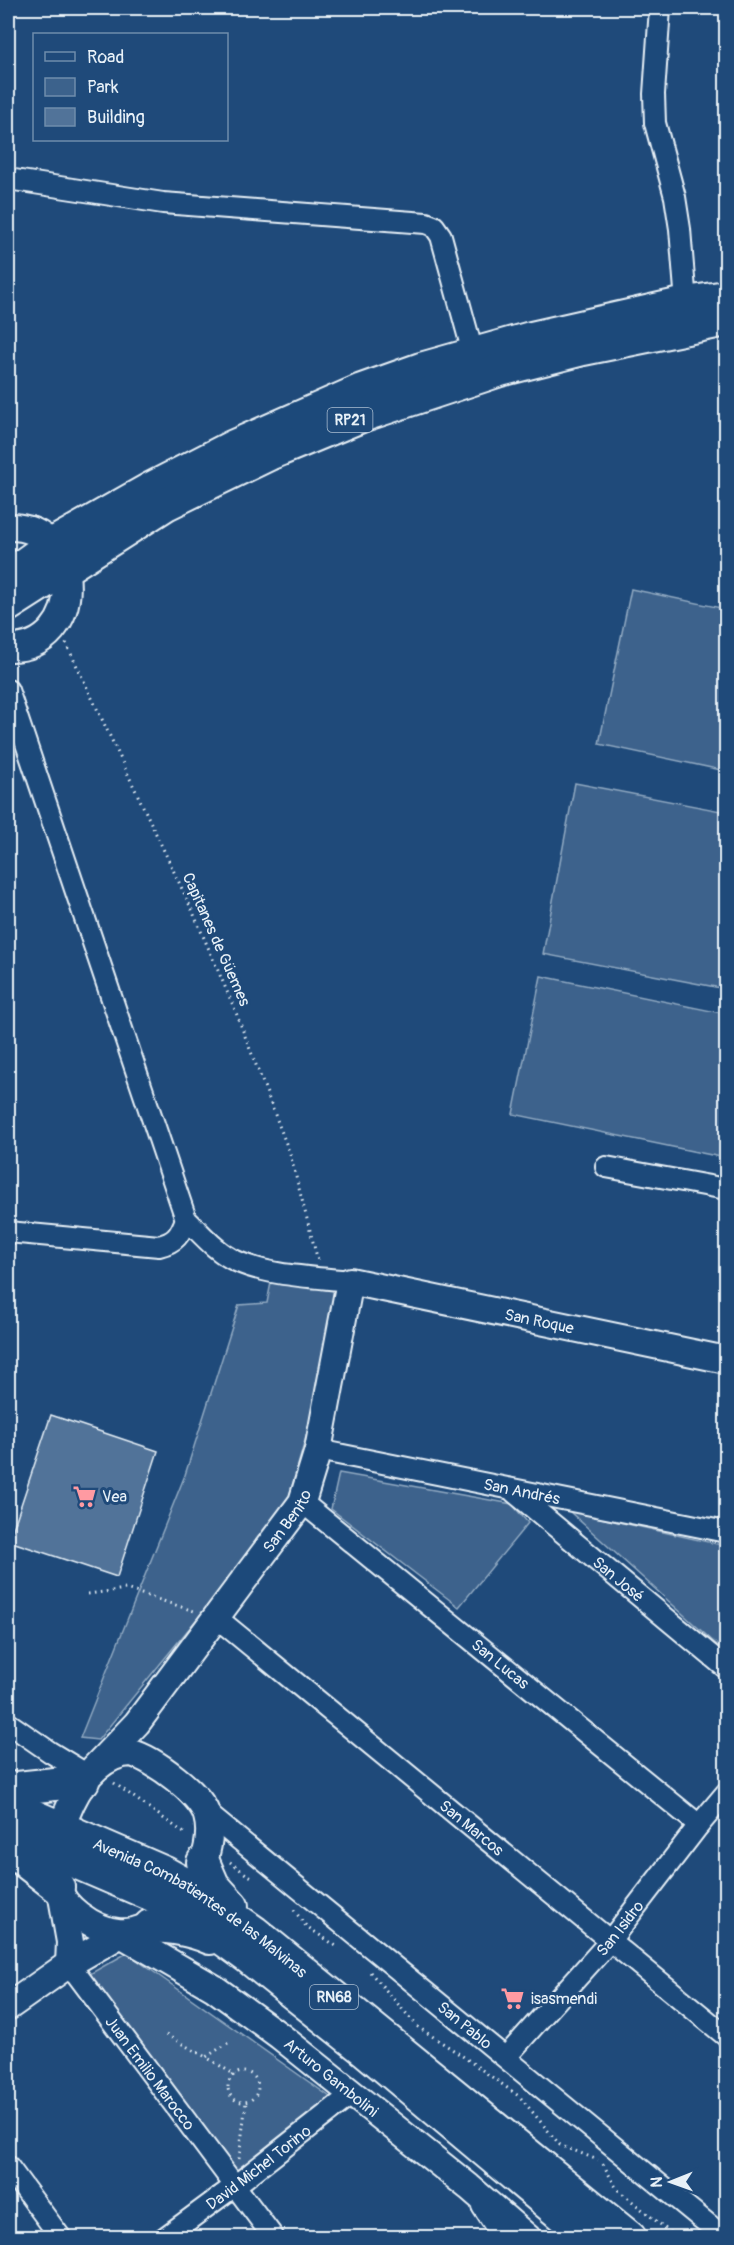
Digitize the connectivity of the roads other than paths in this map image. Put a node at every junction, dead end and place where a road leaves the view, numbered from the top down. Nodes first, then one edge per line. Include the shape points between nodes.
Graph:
1 (660, 8) edge
2 (8, 180) edge
3 (726, 297) edge
4 (686, 303) junction
5 (726, 320) edge
6 (473, 353) junction
7 (8, 527) edge
8 (58, 556) junction
9 (8, 576) edge
10 (8, 605) edge
11 (8, 648) edge
12 (8, 690) edge
13 (606, 1167) dead end
14 (726, 1189) edge
15 (186, 1219) junction
16 (8, 1232) edge
17 (350, 1281) junction
18 (726, 1360) edge
19 (318, 1450) junction
20 (510, 1490) junction
21 (302, 1503) junction
22 (726, 1533) edge
23 (217, 1618) junction
24 (726, 1668) edge
25 (8, 1723) edge
26 (138, 1723) junction
27 (145, 1757) junction
28 (88, 1775) junction
29 (8, 1789) edge
30 (726, 1793) edge
31 (8, 1805) edge
32 (207, 1813) junction
33 (699, 1825) junction
34 (8, 1833) edge
35 (60, 1841) junction
36 (8, 1848) edge
37 (195, 1876) junction
38 (60, 1892) junction
39 (136, 1930) junction
40 (609, 1942) junction
41 (251, 1944) junction
42 (69, 1964) junction
43 (8, 2007) edge
44 (724, 2028) edge
45 (506, 2057) junction
46 (352, 2094) junction
47 (8, 2166) edge
48 (236, 2185) junction
49 (469, 2187) junction
50 (61, 2238) edge
51 (164, 2238) edge
52 (274, 2238) edge
53 (503, 2238) edge
54 (528, 2238) edge
55 (590, 2238) edge
56 (630, 2238) edge
57 (725, 2238) edge

1 - 4 street via 655,123 675,197
2 - 6 street via 163,203 435,226
3 - 4 main road, RP21
4 - 6 main road, RP21
5 - 8 main road, RP21 via 500,370 361,416 269,454
6 - 8 main road, RP21 via 362,390 232,447 152,488
7 - 8 street via 35,533
8 - 9 main road, RP21
8 - 10 main road, RP21
8 - 11 street via 68,584 60,618 48,633 30,644
12 - 15 street
13 - 14 street
15 - 16 street via 181,1234 172,1243 159,1246
15 - 17 street via 236,1261 273,1272
17 - 18 street, San Roque
17 - 19 street, San Benito
19 - 20 street, San Andrés
19 - 21 street, San Benito
20 - 22 street, San Andrés
20 - 24 street, San José
21 - 23 street, San Benito
21 - 33 street, San Lucas
23 - 26 street, San Benito
23 - 40 street, San Marcos
25 - 28 street
26 - 27 street
26 - 28 street, San Benito
27 - 28 street via 120,1754
27 - 32 street via 188,1789
28 - 29 main road
28 - 35 street, San Benito via 65,1816
30 - 33 street, San Isidro
31 - 35 main road, Avenida Combatientes de las Malvinas / RN68
32 - 37 street via 210,1833
32 - 45 street, San Pablo
33 - 40 street, San Isidro
34 - 35 main road, Avenida Combatientes de las Malvinas / RN68
35 - 37 main road, Avenida Combatientes de las Malvinas / RN68
35 - 38 street
36 - 38 main road
37 - 39 street
37 - 41 main road, Avenida Combatientes de las Malvinas / RN68
38 - 39 street, Arturo Gambolini via 75,1911 101,1928
38 - 42 street via 70,1942
39 - 41 main road via 177,1927
39 - 42 street
39 - 46 street, Arturo Gambolini
40 - 44 street, San Marcos
40 - 45 street, San Isidro
41 - 55 main road, Avenida Combatientes de las Malvinas / RN68 via 366,2051
41 - 56 main road, Avenida Combatientes de las Malvinas / RN68
42 - 43 street
42 - 48 street, Juan Emilio Marocco
45 - 57 street, San Pablo
46 - 48 street, David Michel Torino
46 - 49 street, Arturo Gambolini
47 - 50 street
48 - 51 street, David Michel Torino
48 - 52 street, Juan Emilio Marocco
49 - 53 street
49 - 54 street, Arturo Gambolini

